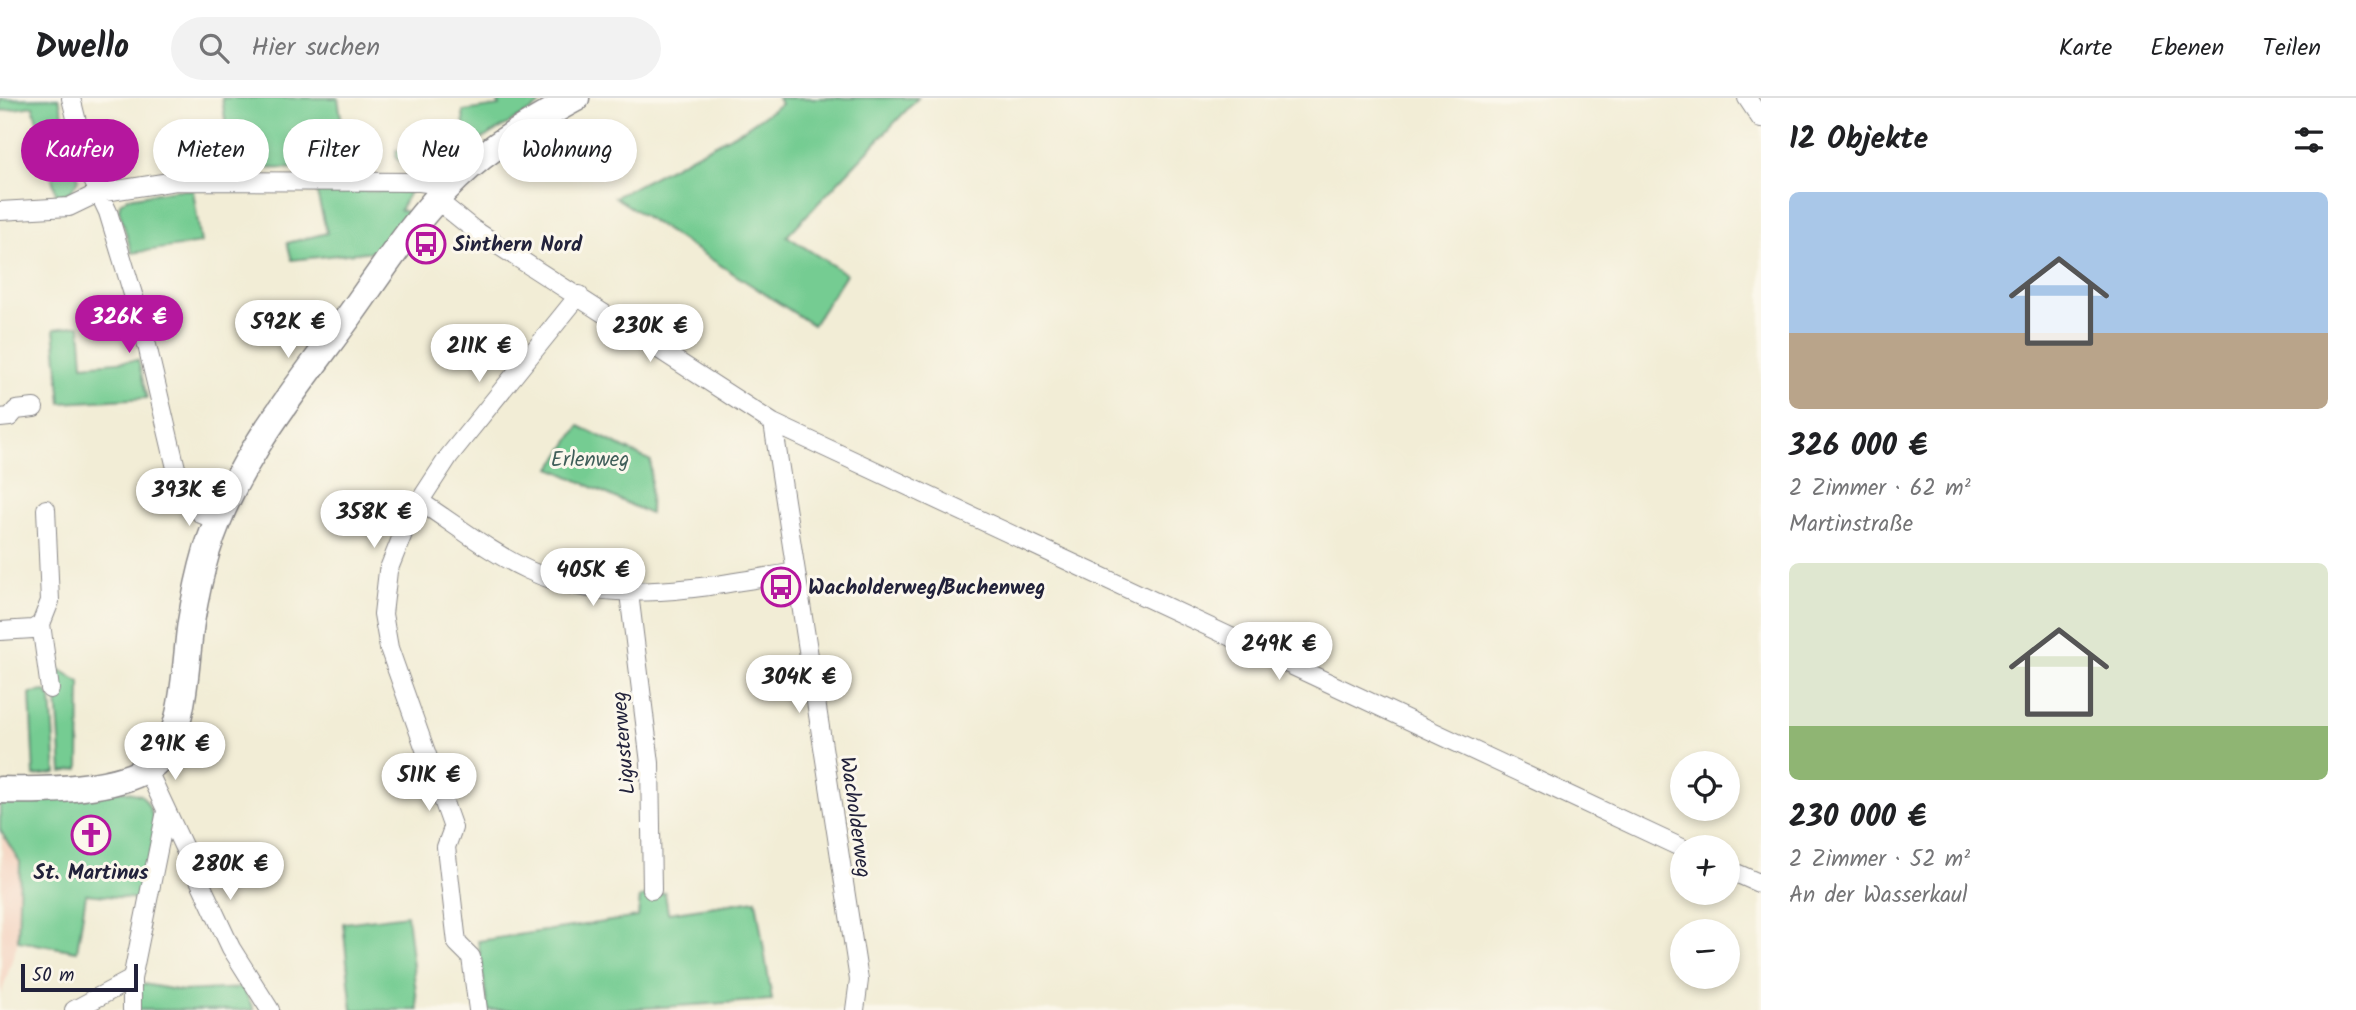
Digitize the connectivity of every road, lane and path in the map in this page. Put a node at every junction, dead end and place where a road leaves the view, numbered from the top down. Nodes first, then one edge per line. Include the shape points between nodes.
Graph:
1 (71, 98) edge
2 (1747, 98) edge
3 (562, 101) edge
4 (1761, 119) edge
5 (98, 193) junction
6 (441, 196) junction
7 (0, 211) edge
8 (579, 295) junction
9 (34, 408) dead end
10 (0, 418) edge
11 (773, 423) junction
12 (419, 501) junction
13 (46, 509) dead end
14 (218, 521) junction
15 (796, 572) junction
16 (629, 593) junction
17 (41, 624) junction
18 (0, 631) edge
19 (50, 689) dead end
20 (148, 769) junction
21 (0, 790) edge
22 (166, 811) junction
23 (1670, 843) edge
24 (1740, 875) edge
25 (1761, 884) edge
26 (652, 890) dead end
27 (132, 979) junction
28 (74, 1010) edge
29 (132, 1010) edge
30 (270, 1010) edge
31 (478, 1010) edge
32 (855, 1010) edge

1 - 5 street
2 - 4 street
3 - 6 street via 487,154
5 - 6 street via 208,180 420,182 434,184
5 - 7 street via 69,207
5 - 14 street via 142,324 176,468 201,514
6 - 8 street via 473,229
6 - 14 street via 267,430
8 - 11 street
8 - 12 street via 469,428
9 - 10 street
11 - 15 street, Wacholderweg
11 - 23 street
12 - 16 street via 531,571 569,584
12 - 31 street via 391,559 383,614 392,660 453,828 446,847 457,943 471,957
13 - 17 street via 50,601
14 - 20 street via 195,600 173,734 164,753
15 - 16 street
15 - 32 street, Wacholderweg via 859,980
16 - 26 street, Ligusterweg via 650,763
17 - 18 street via 33,629
17 - 19 street
20 - 21 street via 60,789
20 - 22 street
22 - 27 street
22 - 30 street via 231,947
24 - 25 street
27 - 28 street
27 - 29 street

